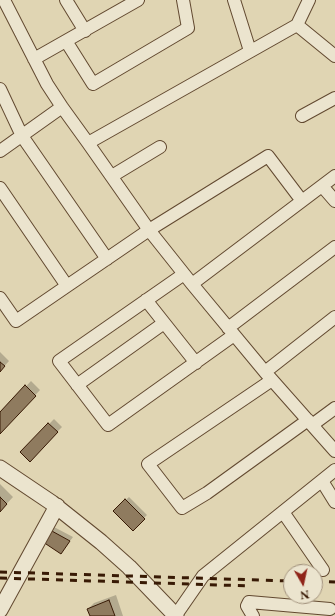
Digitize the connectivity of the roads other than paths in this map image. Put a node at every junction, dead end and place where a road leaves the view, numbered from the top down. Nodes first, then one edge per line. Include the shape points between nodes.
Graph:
1 (4, 0) edge
2 (66, 0) edge
3 (138, 0) edge
4 (184, 0) edge
5 (234, 0) edge
6 (309, 0) edge
7 (297, 25) junction
8 (85, 30) junction
9 (66, 41) junction
10 (250, 51) junction
11 (335, 55) edge
12 (34, 59) junction
13 (0, 88) edge
14 (335, 98) edge
15 (62, 107) junction
16 (302, 116) dead end
17 (22, 136) junction
18 (88, 142) junction
19 (160, 147) dead end
20 (0, 151) edge
21 (112, 176) junction
22 (335, 176) edge
23 (322, 186) junction
24 (0, 188) edge
25 (302, 201) junction
26 (335, 201) edge
27 (149, 230) junction
28 (335, 247) edge
29 (107, 259) junction
30 (184, 274) junction
31 (192, 284) junction
32 (67, 286) junction
33 (0, 298) edge
34 (146, 300) junction
35 (335, 318) edge
36 (164, 323) junction
37 (231, 331) junction
38 (196, 363) junction
39 (269, 376) junction
40 (77, 385) junction
41 (335, 408) edge
42 (310, 423) junction
43 (335, 451) edge
44 (0, 468) edge
45 (335, 470) edge
46 (322, 480) junction
47 (335, 502) edge
48 (57, 506) junction
49 (283, 512) junction
50 (319, 564) edge
51 (0, 610) edge
52 (329, 610) edge
53 (176, 616) edge
54 (254, 616) edge

1 - 12 street
2 - 8 street
3 - 8 street
4 - 9 street via 188,28 93,84
5 - 10 street
6 - 7 street
7 - 10 street
7 - 11 street
8 - 9 street
9 - 12 street
10 - 18 street
12 - 15 street
13 - 17 street
14 - 16 street
15 - 17 street
15 - 18 street
17 - 20 street
17 - 29 street
18 - 21 street
19 - 21 street
21 - 27 street
22 - 23 street
23 - 25 street
23 - 26 street
24 - 32 street
25 - 27 street via 268,156
25 - 31 street
27 - 29 street
27 - 30 street
28 - 37 street
29 - 32 street
30 - 31 street
30 - 34 street
31 - 37 street
32 - 33 street via 16,321
34 - 36 street
34 - 40 street via 59,361
35 - 39 street
36 - 38 street
36 - 40 street
37 - 38 street
37 - 39 street
38 - 40 street via 108,425
39 - 42 street
39 - 42 street via 148,464 182,508
41 - 42 street
42 - 43 street
44 - 48 street
45 - 46 street
46 - 47 street
46 - 49 street
48 - 51 street
48 - 53 street via 123,562
49 - 50 street
49 - 53 street via 203,576
52 - 54 street via 249,602 247,606

